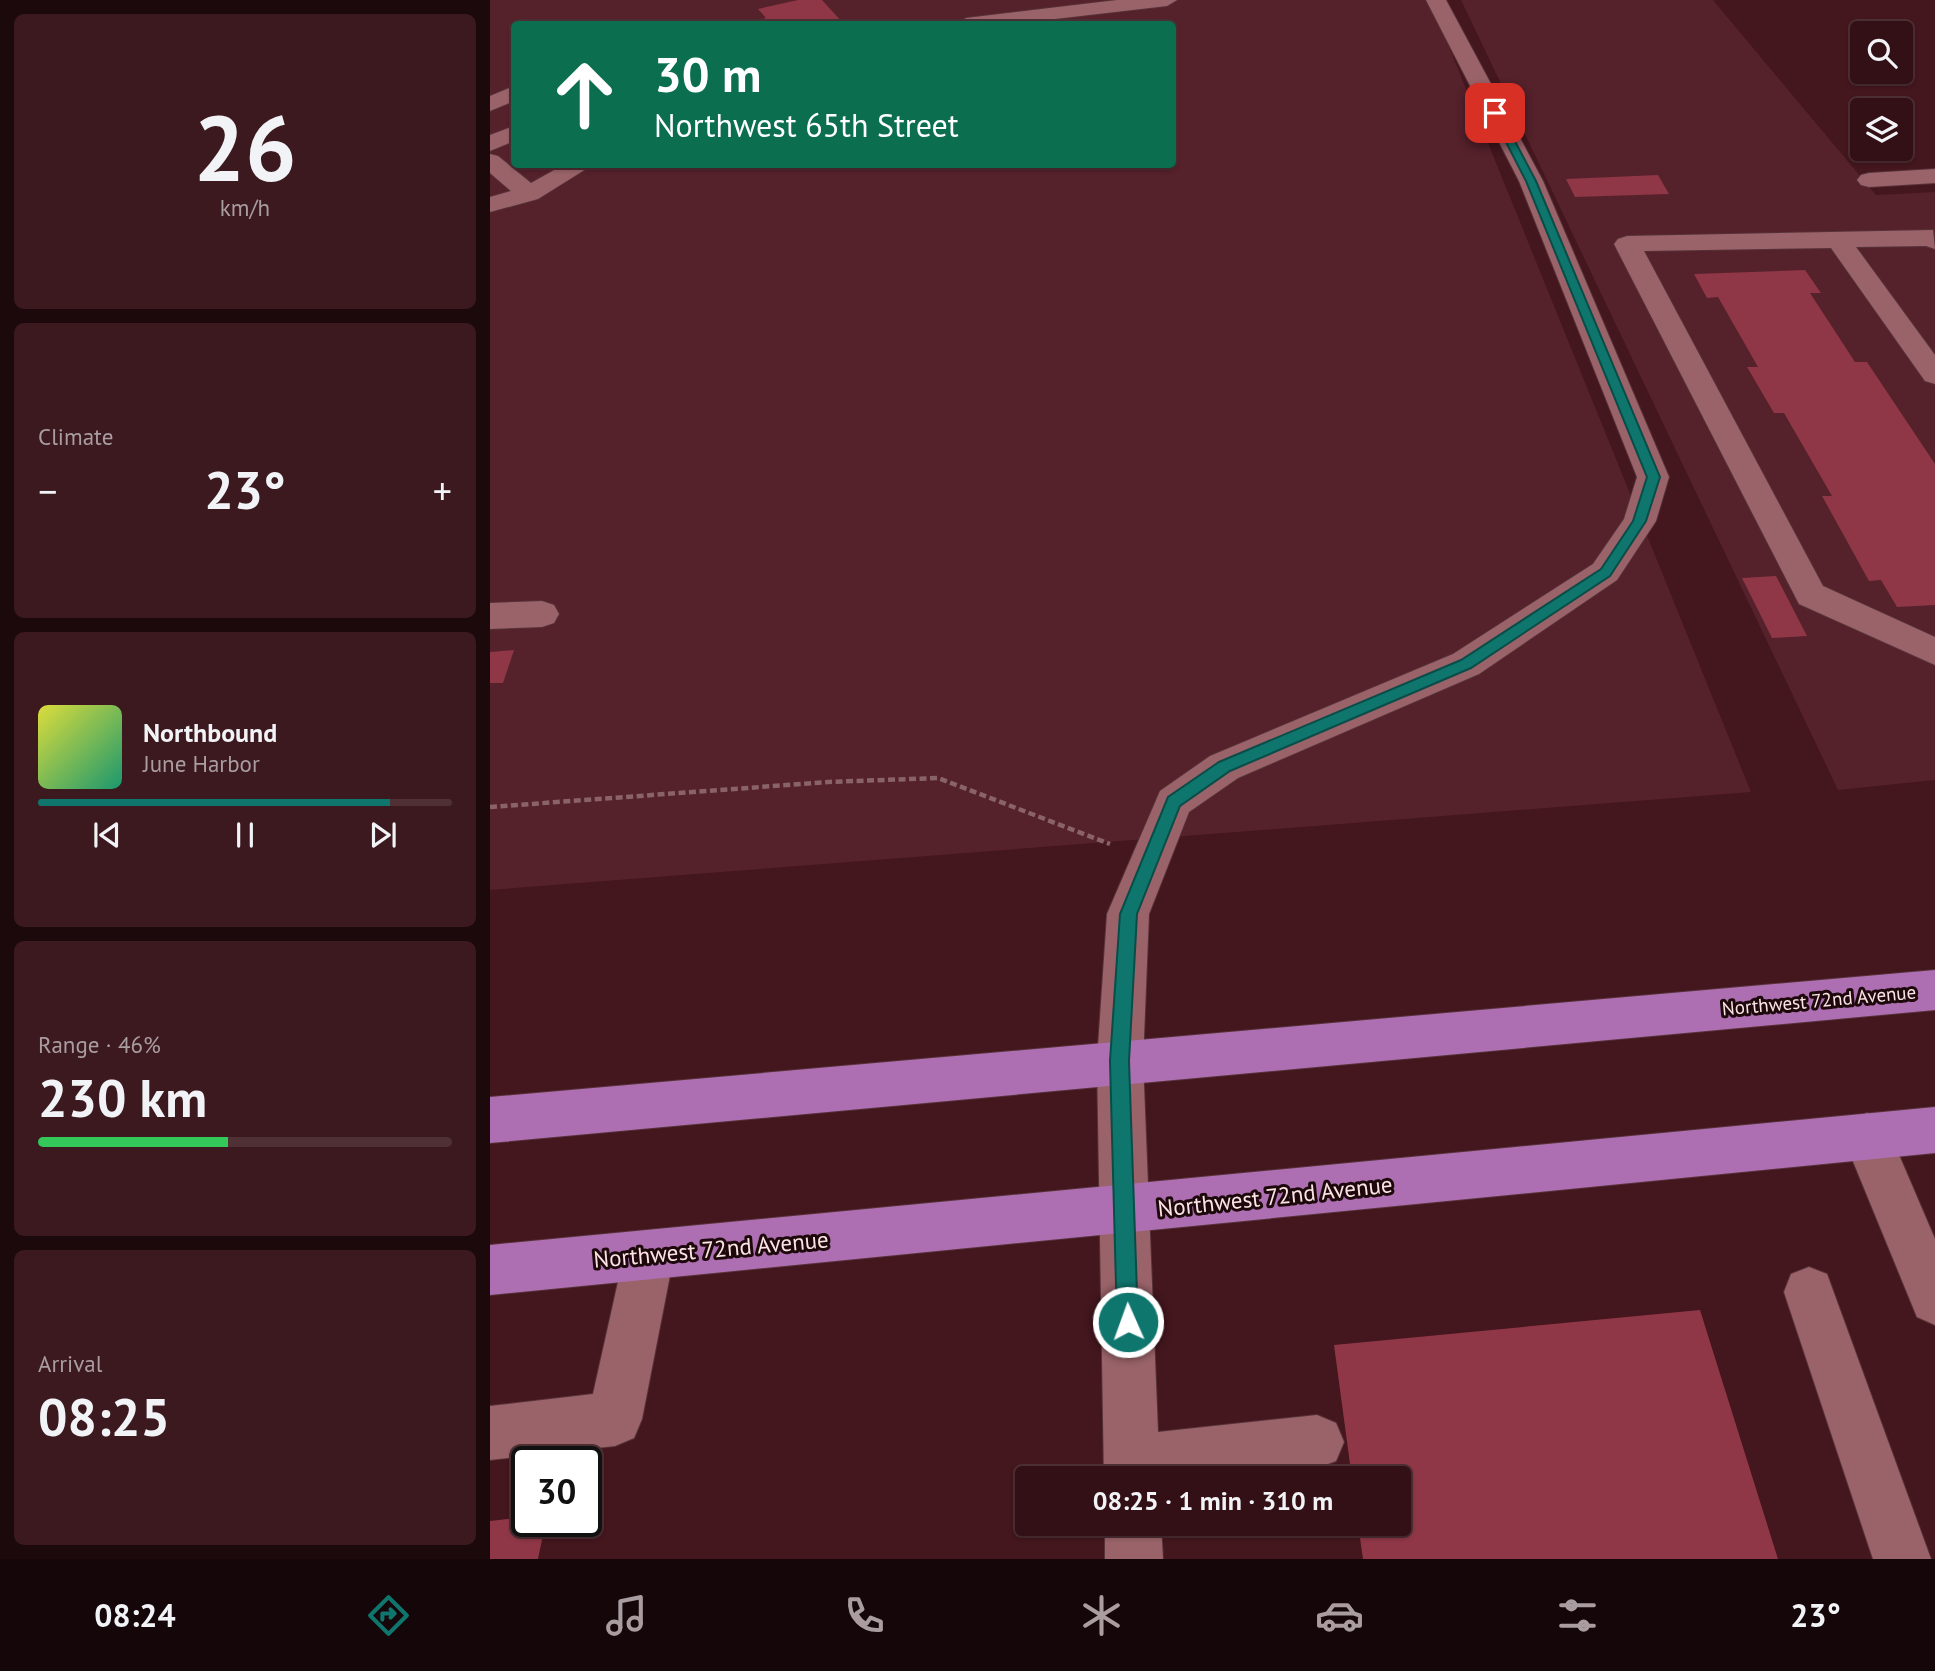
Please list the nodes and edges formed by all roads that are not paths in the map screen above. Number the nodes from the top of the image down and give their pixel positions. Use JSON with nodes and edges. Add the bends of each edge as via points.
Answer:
{"nodes":[{"id":1,"x":1167,"y":0,"type":"edge"},
{"id":2,"x":1437,"y":0,"type":"edge"},
{"id":3,"x":991,"y":21,"type":"edge"},
{"id":4,"x":511,"y":94,"type":"edge"},
{"id":5,"x":490,"y":104,"type":"edge"},
{"id":6,"x":511,"y":134,"type":"edge"},
{"id":7,"x":490,"y":144,"type":"edge"},
{"id":8,"x":490,"y":162,"type":"edge"},
{"id":9,"x":576,"y":168,"type":"edge"},
{"id":10,"x":1935,"y":176,"type":"edge"},
{"id":11,"x":1896,"y":178,"type":"junction"},
{"id":12,"x":1869,"y":180,"type":"dead end"},
{"id":13,"x":529,"y":194,"type":"junction"},
{"id":14,"x":490,"y":205,"type":"edge"},
{"id":15,"x":1929,"y":225,"type":"edge"},
{"id":16,"x":1838,"y":240,"type":"junction"},
{"id":17,"x":1935,"y":375,"type":"edge"},
{"id":18,"x":542,"y":614,"type":"dead end"},
{"id":19,"x":490,"y":617,"type":"edge"},
{"id":20,"x":1935,"y":652,"type":"edge"},
{"id":21,"x":1935,"y":990,"type":"edge"},
{"id":22,"x":1120,"y":1061,"type":"junction"},
{"id":23,"x":490,"y":1120,"type":"edge"},
{"id":24,"x":1935,"y":1130,"type":"edge"},
{"id":25,"x":1867,"y":1137,"type":"junction"},
{"id":26,"x":1124,"y":1211,"type":"junction"},
{"id":27,"x":649,"y":1255,"type":"junction"},
{"id":28,"x":490,"y":1270,"type":"edge"},
{"id":29,"x":1809,"y":1292,"type":"dead end"},
{"id":30,"x":1935,"y":1299,"type":"edge"},
{"id":31,"x":490,"y":1433,"type":"edge"},
{"id":32,"x":1317,"y":1442,"type":"dead end"},
{"id":33,"x":1132,"y":1466,"type":"edge"},
{"id":34,"x":1158,"y":1466,"type":"edge"},
{"id":35,"x":1133,"y":1536,"type":"edge"},
{"id":36,"x":1134,"y":1559,"type":"edge"},
{"id":37,"x":1902,"y":1559,"type":"edge"}],
"edges":[{"from":1,"to":3,"type":"street"},
{"from":2,"to":22,"type":"street","via":[[1531,181],[1653,477],[1640,521],[1605,572],[1466,664],[1214,774],[1174,802],[1128,914]]},
{"from":4,"to":5,"type":"street"},
{"from":6,"to":7,"type":"street"},
{"from":8,"to":13,"type":"street"},
{"from":9,"to":13,"type":"street"},
{"from":10,"to":11,"type":"street"},
{"from":11,"to":12,"type":"street"},
{"from":11,"to":15,"type":"street"},
{"from":13,"to":14,"type":"street"},
{"from":15,"to":16,"type":"street"},
{"from":16,"to":17,"type":"street"},
{"from":16,"to":20,"type":"street","via":[[1627,244],[1811,595]]},
{"from":18,"to":19,"type":"street"},
{"from":21,"to":22,"type":"main road","name":"Northwest 72nd Avenue"},
{"from":22,"to":23,"type":"main road","name":"Northwest 72nd Avenue"},
{"from":22,"to":26,"type":"street"},
{"from":24,"to":25,"type":"main road","name":"Northwest 72nd Avenue"},
{"from":25,"to":26,"type":"main road","name":"Northwest 72nd Avenue"},
{"from":25,"to":30,"type":"street"},
{"from":26,"to":27,"type":"main road","name":"Northwest 72nd Avenue"},
{"from":26,"to":33,"type":"street"},
{"from":27,"to":28,"type":"main road","name":"Northwest 72nd Avenue"},
{"from":27,"to":31,"type":"street","via":[[615,1419]]},
{"from":29,"to":37,"type":"street"},
{"from":32,"to":34,"type":"street"},
{"from":35,"to":36,"type":"street"}]}
